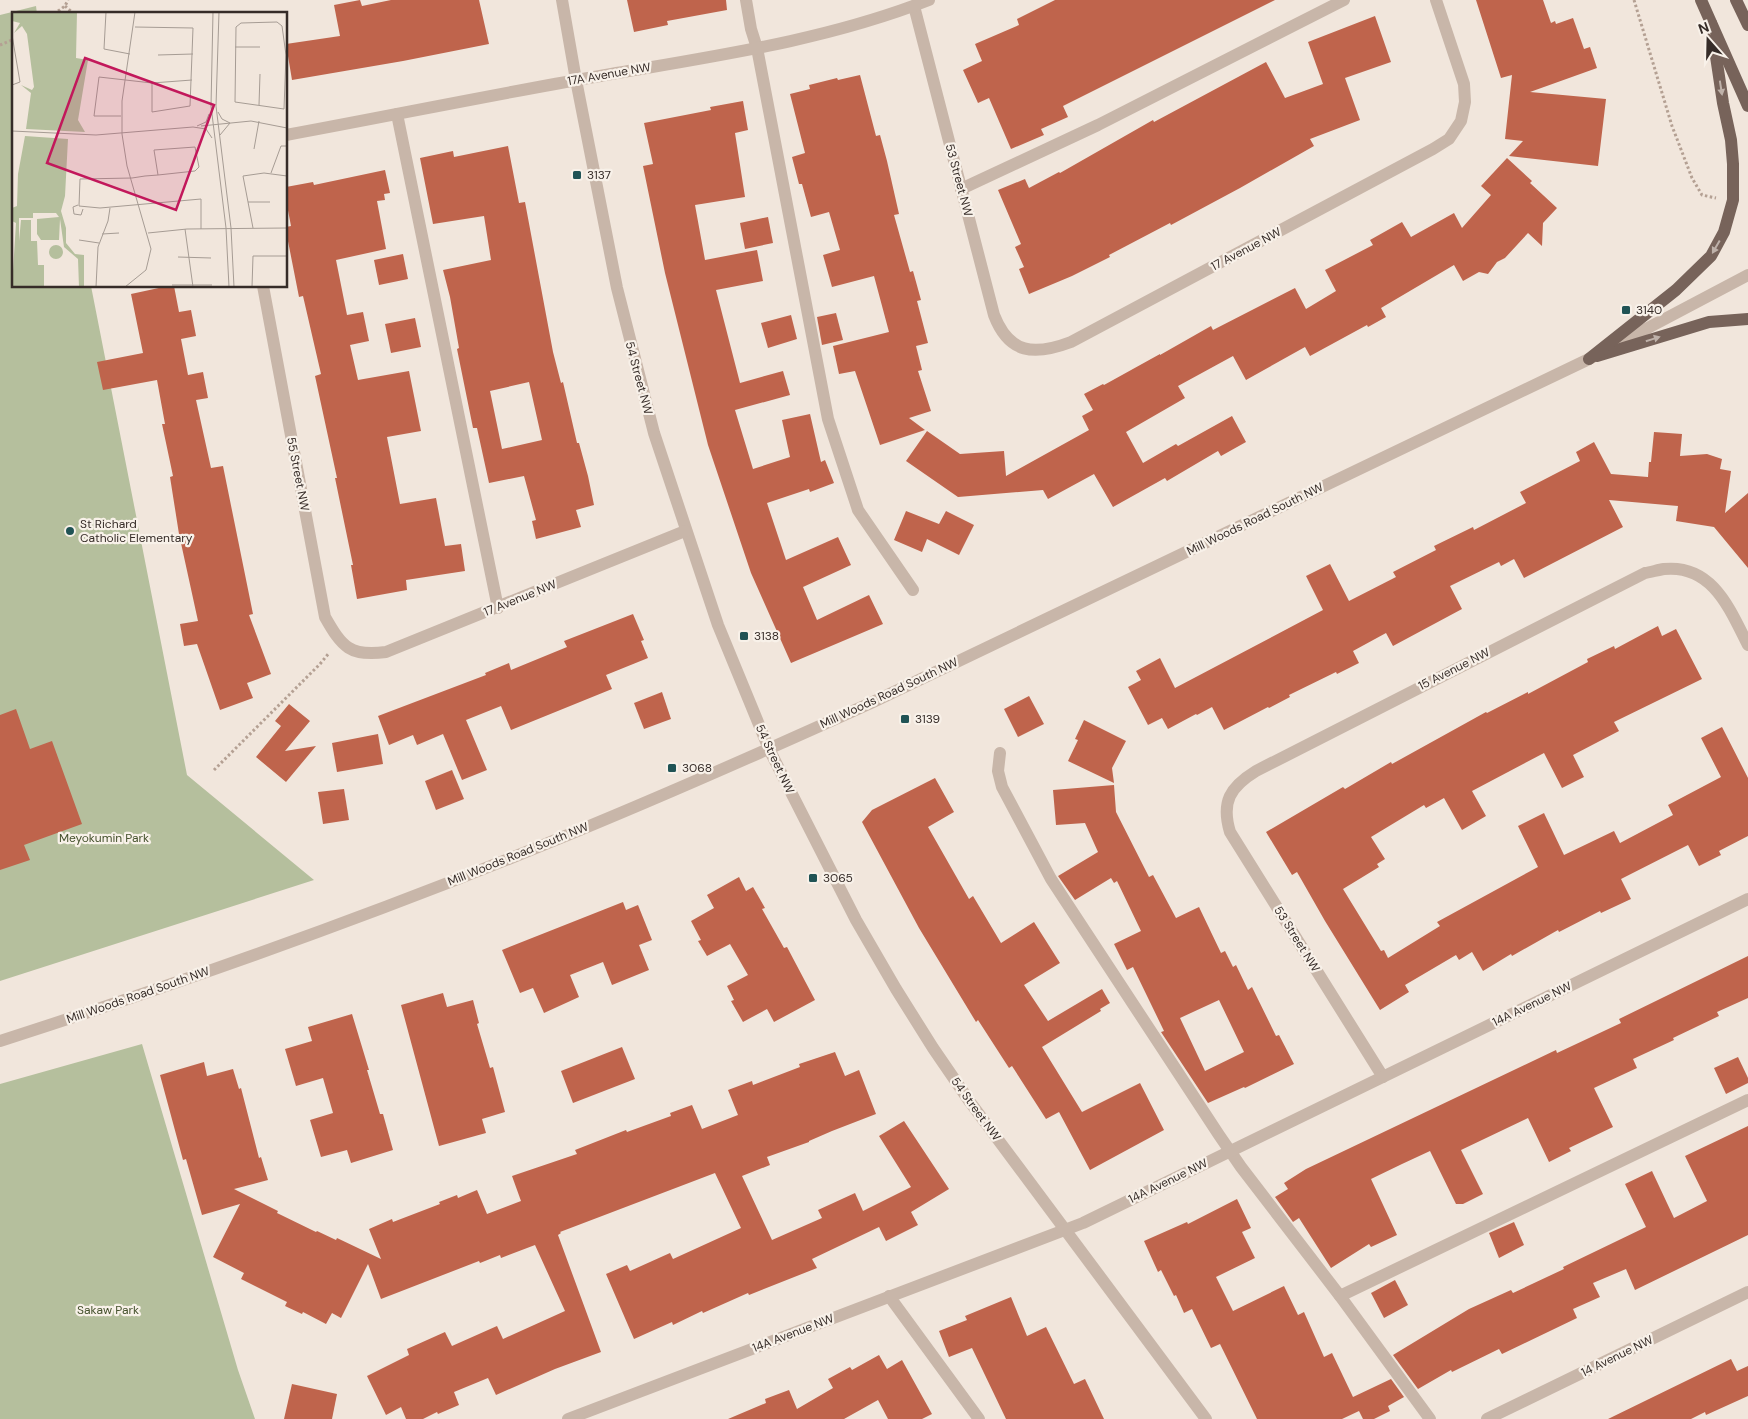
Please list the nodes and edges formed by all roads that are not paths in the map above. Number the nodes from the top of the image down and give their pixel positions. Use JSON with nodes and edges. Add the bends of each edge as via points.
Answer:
{"nodes":[{"id":1,"x":562,"y":0,"type":"edge"},
{"id":2,"x":746,"y":0,"type":"edge"},
{"id":3,"x":929,"y":0,"type":"edge"},
{"id":4,"x":1344,"y":0,"type":"edge"},
{"id":5,"x":1436,"y":0,"type":"edge"},
{"id":6,"x":1701,"y":0,"type":"edge"},
{"id":7,"x":1736,"y":0,"type":"edge"},
{"id":8,"x":914,"y":6,"type":"junction"},
{"id":9,"x":1711,"y":23,"type":"junction"},
{"id":10,"x":1748,"y":25,"type":"edge"},
{"id":11,"x":757,"y":48,"type":"junction"},
{"id":12,"x":576,"y":80,"type":"junction"},
{"id":13,"x":1748,"y":106,"type":"edge"},
{"id":14,"x":397,"y":114,"type":"junction"},
{"id":15,"x":288,"y":135,"type":"edge"},
{"id":16,"x":961,"y":188,"type":"junction"},
{"id":17,"x":1748,"y":275,"type":"edge"},
{"id":18,"x":262,"y":288,"type":"edge"},
{"id":19,"x":1748,"y":320,"type":"edge"},
{"id":20,"x":1018,"y":347,"type":"joint"},
{"id":21,"x":1590,"y":359,"type":"junction"},
{"id":22,"x":685,"y":531,"type":"junction"},
{"id":23,"x":913,"y":590,"type":"dead end"},
{"id":24,"x":498,"y":608,"type":"junction"},
{"id":25,"x":1748,"y":645,"type":"edge"},
{"id":26,"x":353,"y":651,"type":"joint"},
{"id":27,"x":769,"y":749,"type":"junction"},
{"id":28,"x":1000,"y":753,"type":"dead end"},
{"id":29,"x":1229,"y":797,"type":"joint"},
{"id":30,"x":1748,"y":899,"type":"edge"},
{"id":31,"x":0,"y":1041,"type":"edge"},
{"id":32,"x":1383,"y":1077,"type":"junction"},
{"id":33,"x":1748,"y":1100,"type":"edge"},
{"id":34,"x":1230,"y":1151,"type":"junction"},
{"id":35,"x":1064,"y":1230,"type":"junction"},
{"id":36,"x":1748,"y":1292,"type":"edge"},
{"id":37,"x":888,"y":1296,"type":"junction"},
{"id":38,"x":1340,"y":1296,"type":"junction"},
{"id":39,"x":568,"y":1419,"type":"edge"},
{"id":40,"x":979,"y":1419,"type":"edge"},
{"id":41,"x":1206,"y":1419,"type":"edge"},
{"id":42,"x":1430,"y":1419,"type":"edge"},
{"id":43,"x":1487,"y":1419,"type":"edge"}],
"edges":[{"from":1,"to":12,"type":"street","name":"54 Street NW"},
{"from":2,"to":11,"type":"street"},
{"from":3,"to":8,"type":"street","name":"17A Avenue NW"},
{"from":4,"to":16,"type":"street","via":[[1098,125]]},
{"from":5,"to":20,"type":"street","name":"17 Avenue NW","via":[[1464,84],[1461,121],[1449,139],[1071,342],[1040,351]]},
{"from":6,"to":9,"type":"main road"},
{"from":7,"to":10,"type":"main road"},
{"from":8,"to":11,"type":"street","name":"17A Avenue NW"},
{"from":8,"to":16,"type":"street","name":"53 Street NW"},
{"from":9,"to":13,"type":"main road"},
{"from":9,"to":21,"type":"main road","one_way":true,"via":[[1733,164],[1733,200],[1724,232],[1710,256],[1676,290]]},
{"from":11,"to":12,"type":"street","name":"17A Avenue NW"},
{"from":11,"to":23,"type":"street","via":[[828,420],[858,510]]},
{"from":12,"to":14,"type":"street","name":"17A Avenue NW"},
{"from":12,"to":22,"type":"street","name":"54 Street NW","via":[[630,345]]},
{"from":14,"to":15,"type":"street","name":"17A Avenue NW"},
{"from":14,"to":24,"type":"street"},
{"from":16,"to":20,"type":"street","name":"53 Street NW","via":[[994,315],[999,328]]},
{"from":17,"to":21,"type":"street","name":"Mill Woods Road South NW"},
{"from":18,"to":26,"type":"street","name":"55 Street NW","via":[[325,617],[336,637]]},
{"from":21,"to":19,"type":"main road","one_way":true,"via":[[1709,322]]},
{"from":21,"to":27,"type":"street","name":"Mill Woods Road South NW"},
{"from":22,"to":24,"type":"street","name":"17 Avenue NW"},
{"from":22,"to":27,"type":"street","name":"54 Street NW","via":[[718,625]]},
{"from":24,"to":26,"type":"street","name":"17 Avenue NW","via":[[386,652],[368,655]]},
{"from":25,"to":29,"type":"street","name":"15 Avenue NW","via":[[1716,588],[1704,578],[1680,570],[1645,573],[1256,771],[1245,777]]},
{"from":27,"to":31,"type":"street","name":"Mill Woods Road South NW","via":[[465,876],[134,998]]},
{"from":27,"to":35,"type":"street","name":"54 Street NW","via":[[856,920],[896,989],[970,1102]]},
{"from":28,"to":34,"type":"street","via":[[998,771],[1002,787],[1051,879]]},
{"from":29,"to":32,"type":"street","name":"53 Street NW","via":[[1226,809],[1230,832]]},
{"from":30,"to":32,"type":"street","name":"14A Avenue NW"},
{"from":32,"to":34,"type":"street","name":"14A Avenue NW"},
{"from":33,"to":38,"type":"street"},
{"from":34,"to":35,"type":"street","name":"14A Avenue NW"},
{"from":34,"to":38,"type":"street"},
{"from":35,"to":37,"type":"street","name":"14A Avenue NW"},
{"from":35,"to":41,"type":"street","name":"54 Street NW"},
{"from":36,"to":43,"type":"street","name":"14 Avenue NW"},
{"from":37,"to":39,"type":"street","name":"14A Avenue NW"},
{"from":37,"to":40,"type":"street"},
{"from":38,"to":42,"type":"street"}]}
